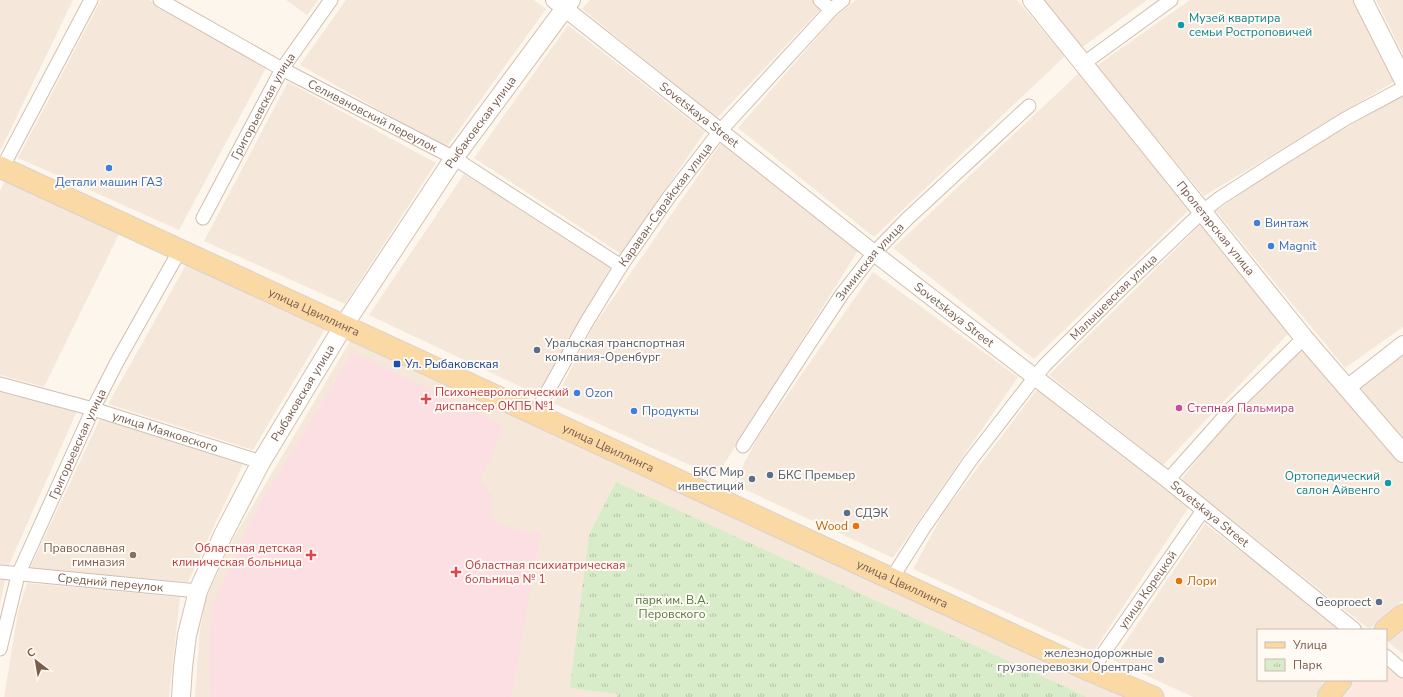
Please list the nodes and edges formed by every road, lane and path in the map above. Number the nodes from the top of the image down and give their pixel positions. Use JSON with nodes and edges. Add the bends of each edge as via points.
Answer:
{"nodes":[{"id":1,"x":91,"y":0,"type":"edge"},
{"id":2,"x":160,"y":0,"type":"edge"},
{"id":3,"x":331,"y":0,"type":"edge"},
{"id":4,"x":820,"y":0,"type":"edge"},
{"id":5,"x":843,"y":0,"type":"edge"},
{"id":6,"x":1032,"y":0,"type":"edge"},
{"id":7,"x":1171,"y":0,"type":"edge"},
{"id":8,"x":1363,"y":0,"type":"edge"},
{"id":9,"x":563,"y":2,"type":"edge"},
{"id":10,"x":831,"y":10,"type":"junction"},
{"id":11,"x":1084,"y":64,"type":"junction"},
{"id":12,"x":282,"y":69,"type":"junction"},
{"id":13,"x":1403,"y":79,"type":"edge"},
{"id":14,"x":1403,"y":88,"type":"edge"},
{"id":15,"x":1029,"y":106,"type":"dead end"},
{"id":16,"x":720,"y":131,"type":"junction"},
{"id":17,"x":454,"y":158,"type":"junction"},
{"id":18,"x":1,"y":169,"type":"edge"},
{"id":19,"x":1203,"y":211,"type":"junction"},
{"id":20,"x":203,"y":218,"type":"dead end"},
{"id":21,"x":180,"y":250,"type":"junction"},
{"id":22,"x":874,"y":253,"type":"junction"},
{"id":23,"x":621,"y":266,"type":"junction"},
{"id":24,"x":344,"y":325,"type":"junction"},
{"id":25,"x":1304,"y":338,"type":"junction"},
{"id":26,"x":1403,"y":344,"type":"edge"},
{"id":27,"x":1035,"y":377,"type":"junction"},
{"id":28,"x":0,"y":384,"type":"edge"},
{"id":29,"x":1346,"y":388,"type":"junction"},
{"id":30,"x":93,"y":409,"type":"junction"},
{"id":31,"x":535,"y":414,"type":"junction"},
{"id":32,"x":744,"y":446,"type":"dead end"},
{"id":33,"x":1403,"y":453,"type":"edge"},
{"id":34,"x":261,"y":462,"type":"junction"},
{"id":35,"x":1168,"y":480,"type":"junction"},
{"id":36,"x":1204,"y":509,"type":"junction"},
{"id":37,"x":0,"y":572,"type":"edge"},
{"id":38,"x":18,"y":575,"type":"junction"},
{"id":39,"x":892,"y":578,"type":"junction"},
{"id":40,"x":198,"y":591,"type":"junction"},
{"id":41,"x":1403,"y":615,"type":"edge"},
{"id":42,"x":1352,"y":629,"type":"edge"},
{"id":43,"x":1386,"y":629,"type":"edge"},
{"id":44,"x":0,"y":649,"type":"edge"},
{"id":45,"x":1387,"y":657,"type":"edge"},
{"id":46,"x":1091,"y":671,"type":"junction"},
{"id":47,"x":1403,"y":671,"type":"edge"},
{"id":48,"x":1340,"y":681,"type":"edge"},
{"id":49,"x":181,"y":697,"type":"edge"},
{"id":50,"x":1152,"y":697,"type":"edge"},
{"id":51,"x":1328,"y":697,"type":"edge"}],
"edges":[{"from":1,"to":18,"type":"street"},
{"from":2,"to":12,"type":"street","name":"Селивановский переулок"},
{"from":3,"to":12,"type":"street","name":"Григорьевская улица"},
{"from":4,"to":10,"type":"street"},
{"from":5,"to":10,"type":"street","name":"Караван-Сарайская улица"},
{"from":6,"to":11,"type":"main road","name":"Пролетарская улица"},
{"from":7,"to":11,"type":"street"},
{"from":8,"to":13,"type":"main road"},
{"from":9,"to":16,"type":"street","name":"Sovetskaya Street"},
{"from":9,"to":17,"type":"main road","name":"Рыбаковская улица"},
{"from":10,"to":16,"type":"street","name":"Караван-Сарайская улица"},
{"from":11,"to":19,"type":"main road","name":"Пролетарская улица"},
{"from":12,"to":17,"type":"street","name":"Селивановский переулок"},
{"from":12,"to":20,"type":"street","name":"Григорьевская улица"},
{"from":14,"to":19,"type":"street","name":"Малышевская улица","via":[[1345,119]]},
{"from":15,"to":22,"type":"street","name":"Зиминская улица"},
{"from":16,"to":22,"type":"street","name":"Sovetskaya Street"},
{"from":16,"to":23,"type":"street","name":"Караван-Сарайская улица","via":[[669,197]]},
{"from":17,"to":23,"type":"street","name":"Селивановский переулок"},
{"from":17,"to":24,"type":"main road","name":"Рыбаковская улица"},
{"from":18,"to":21,"type":"main road","name":"улица Цвиллинга"},
{"from":19,"to":25,"type":"main road","name":"Пролетарская улица"},
{"from":19,"to":27,"type":"street","name":"Малышевская улица","via":[[1124,286]]},
{"from":21,"to":24,"type":"main road","name":"улица Цвиллинга"},
{"from":21,"to":30,"type":"street","name":"Григорьевская улица"},
{"from":22,"to":27,"type":"street","name":"Sovetskaya Street"},
{"from":22,"to":32,"type":"street","name":"Зиминская улица","via":[[838,300]]},
{"from":23,"to":31,"type":"street","name":"Караван-Сарайская улица","via":[[586,322]]},
{"from":24,"to":31,"type":"main road","name":"улица Цвиллинга"},
{"from":24,"to":34,"type":"main road","name":"Рыбаковская улица"},
{"from":25,"to":29,"type":"main road","name":"Пролетарская улица"},
{"from":25,"to":35,"type":"street","via":[[1232,408]]},
{"from":26,"to":29,"type":"street"},
{"from":27,"to":35,"type":"street","name":"Sovetskaya Street"},
{"from":27,"to":39,"type":"street","name":"Малышевская улица","via":[[970,461],[922,529]]},
{"from":28,"to":30,"type":"street","name":"улица Маяковского"},
{"from":29,"to":33,"type":"main road","name":"Пролетарская улица"},
{"from":30,"to":34,"type":"street","name":"улица Маяковского"},
{"from":30,"to":38,"type":"street","name":"Григорьевская улица"},
{"from":31,"to":39,"type":"main road","name":"улица Цвиллинга"},
{"from":34,"to":40,"type":"main road","name":"Рыбаковская улица","via":[[222,535]]},
{"from":35,"to":36,"type":"street","name":"Sovetskaya Street"},
{"from":36,"to":42,"type":"street","name":"Sovetskaya Street"},
{"from":36,"to":46,"type":"street","name":"улица Корецкой"},
{"from":37,"to":38,"type":"street","name":"Средний переулок"},
{"from":38,"to":40,"type":"street","name":"Средний переулок"},
{"from":38,"to":44,"type":"street","name":"Григорьевская улица"},
{"from":39,"to":46,"type":"main road","name":"улица Цвиллинга"},
{"from":40,"to":49,"type":"main road","name":"Рыбаковская улица","via":[[187,635]]},
{"from":41,"to":43,"type":"main road"},
{"from":45,"to":47,"type":"street"},
{"from":46,"to":50,"type":"main road","name":"улица Цвиллинга"},
{"from":48,"to":51,"type":"main road"}]}
